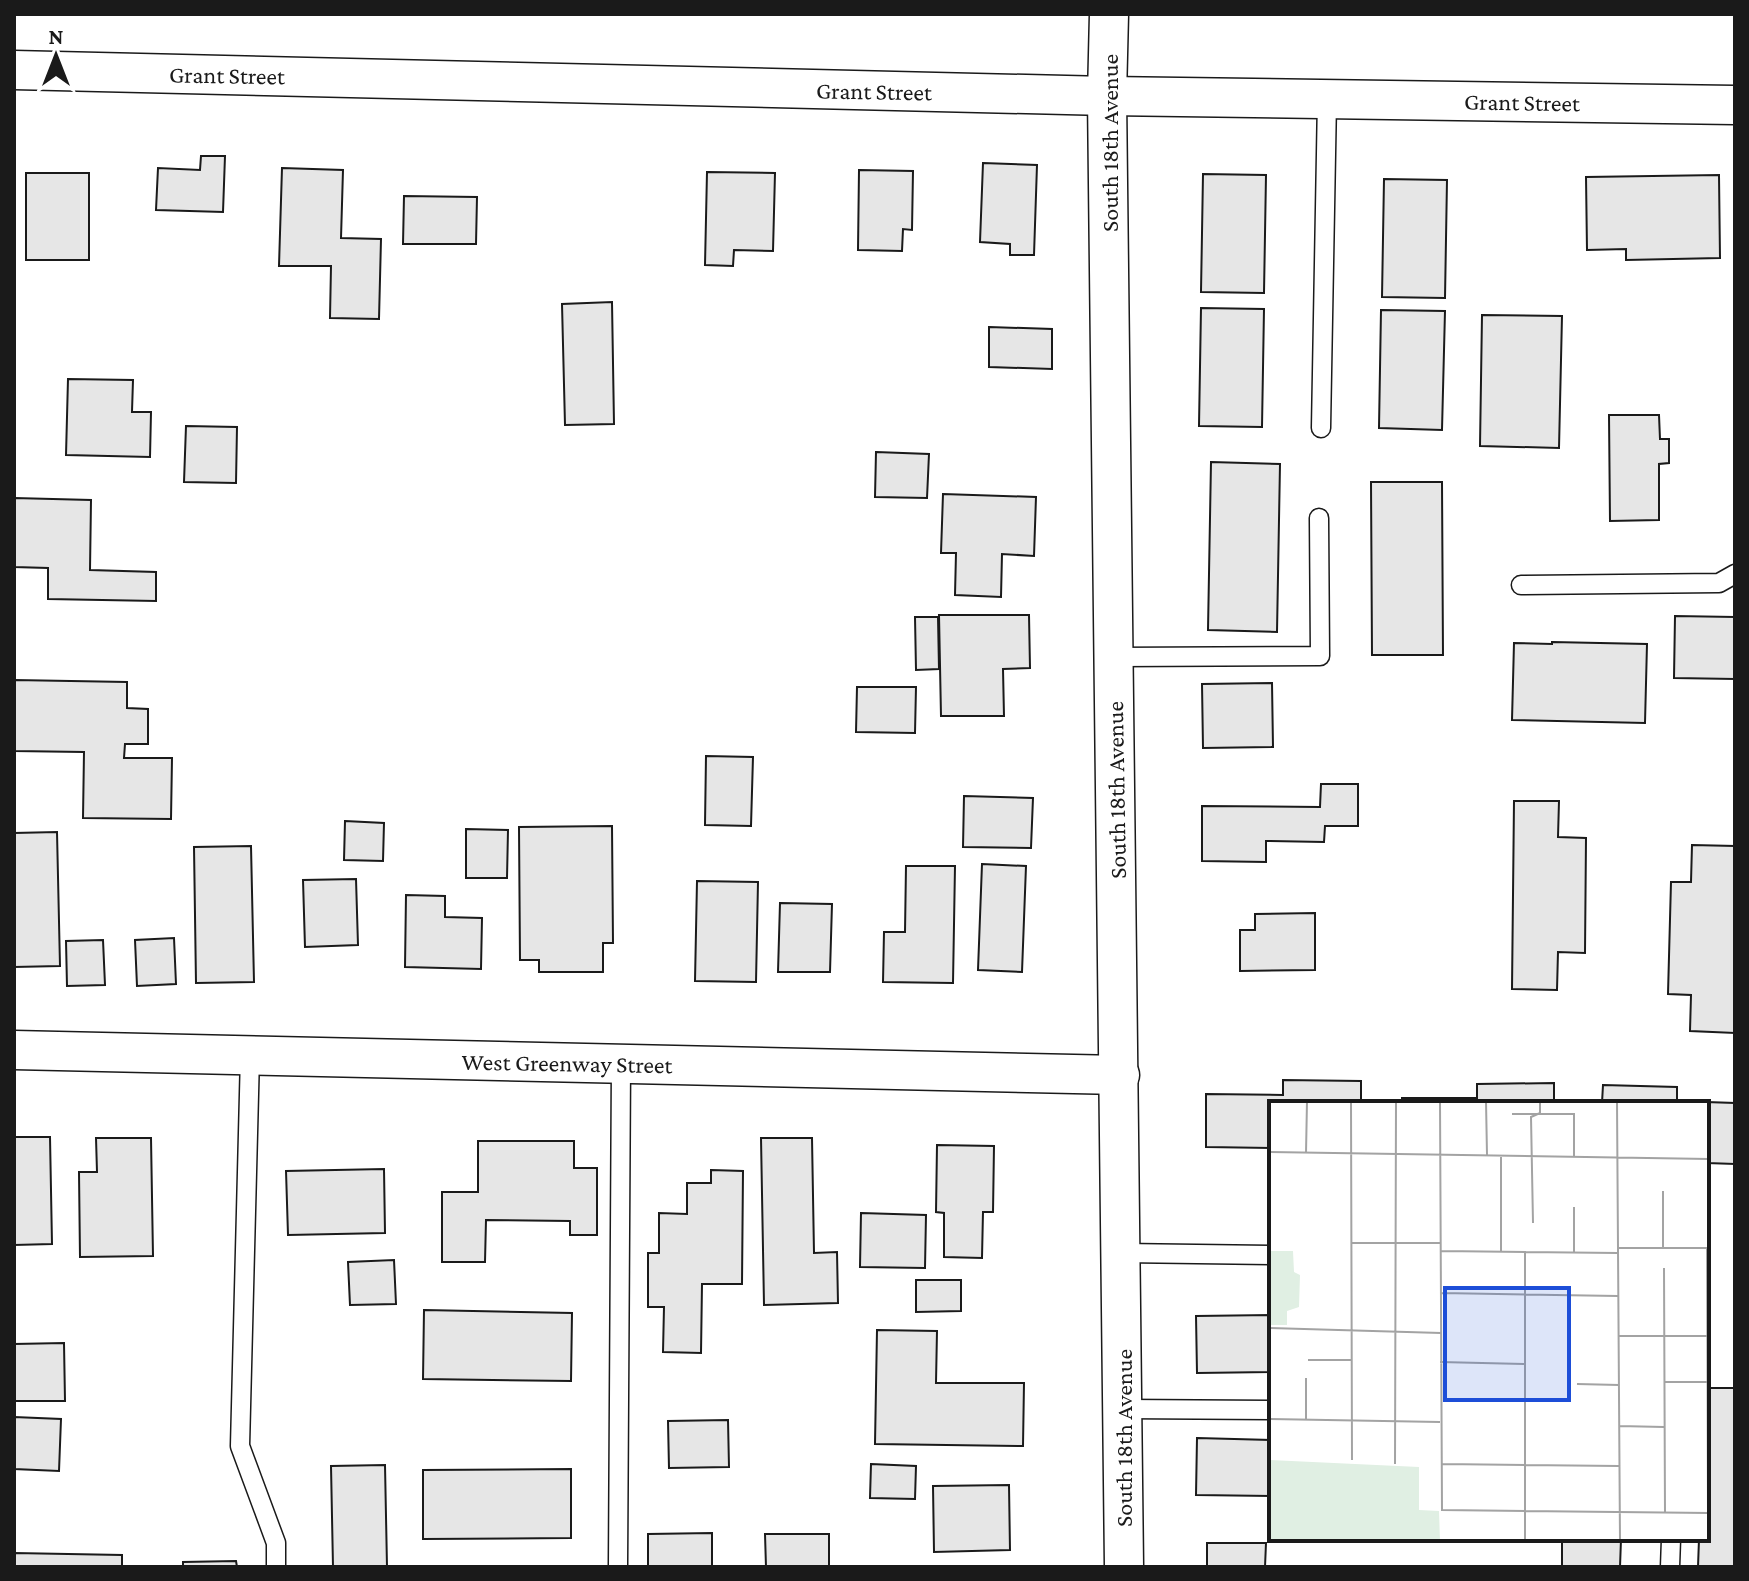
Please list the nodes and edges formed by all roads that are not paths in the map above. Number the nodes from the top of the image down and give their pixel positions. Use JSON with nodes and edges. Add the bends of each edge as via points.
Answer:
{"nodes":[{"id":1,"x":1109,"y":14,"type":"edge"},
{"id":2,"x":14,"y":70,"type":"edge"},
{"id":3,"x":1107,"y":96,"type":"junction"},
{"id":4,"x":1327,"y":99,"type":"junction"},
{"id":5,"x":1735,"y":105,"type":"edge"},
{"id":6,"x":1321,"y":428,"type":"dead end"},
{"id":7,"x":1319,"y":518,"type":"dead end"},
{"id":8,"x":1735,"y":574,"type":"edge"},
{"id":9,"x":1521,"y":585,"type":"dead end"},
{"id":10,"x":1115,"y":657,"type":"junction"},
{"id":11,"x":14,"y":1050,"type":"edge"},
{"id":12,"x":250,"y":1055,"type":"junction"},
{"id":13,"x":621,"y":1064,"type":"junction"},
{"id":14,"x":1120,"y":1075,"type":"junction"},
{"id":15,"x":1122,"y":1253,"type":"junction"},
{"id":16,"x":1269,"y":1255,"type":"edge"},
{"id":17,"x":1123,"y":1409,"type":"junction"},
{"id":18,"x":1269,"y":1410,"type":"edge"},
{"id":19,"x":1671,"y":1541,"type":"edge"},
{"id":20,"x":276,"y":1567,"type":"edge"},
{"id":21,"x":618,"y":1567,"type":"edge"},
{"id":22,"x":1124,"y":1567,"type":"edge"},
{"id":23,"x":1670,"y":1567,"type":"edge"}],
"edges":[{"from":1,"to":3,"type":"street","name":"South 18th Avenue"},
{"from":2,"to":3,"type":"street","name":"Grant Street"},
{"from":3,"to":4,"type":"street","name":"Grant Street"},
{"from":3,"to":10,"type":"street","name":"South 18th Avenue"},
{"from":4,"to":5,"type":"street","name":"Grant Street"},
{"from":4,"to":6,"type":"lane"},
{"from":7,"to":10,"type":"lane","via":[[1320,656]]},
{"from":8,"to":9,"type":"lane","via":[[1719,583]]},
{"from":10,"to":14,"type":"street","name":"South 18th Avenue"},
{"from":11,"to":12,"type":"street","name":"West Greenway Street"},
{"from":12,"to":13,"type":"street","name":"West Greenway Street"},
{"from":12,"to":20,"type":"lane","via":[[240,1446],[276,1543]]},
{"from":13,"to":14,"type":"street","name":"West Greenway Street"},
{"from":13,"to":21,"type":"lane"},
{"from":14,"to":15,"type":"street","name":"South 18th Avenue"},
{"from":15,"to":16,"type":"lane"},
{"from":15,"to":17,"type":"street","name":"South 18th Avenue"},
{"from":17,"to":18,"type":"lane"},
{"from":17,"to":22,"type":"street","name":"South 18th Avenue"},
{"from":19,"to":23,"type":"lane"}]}
